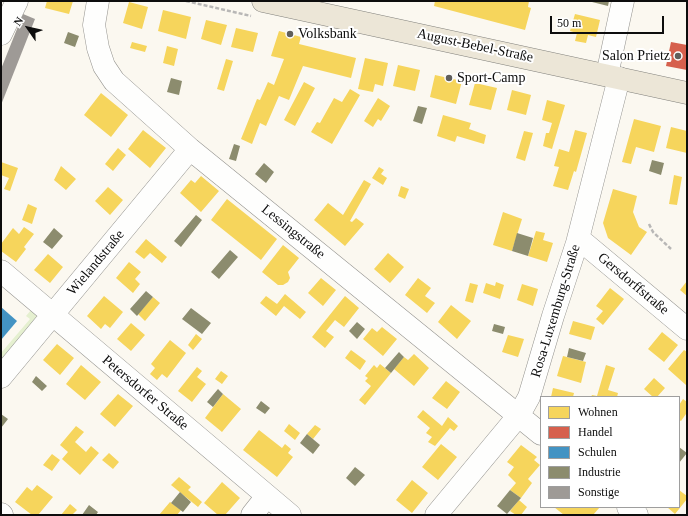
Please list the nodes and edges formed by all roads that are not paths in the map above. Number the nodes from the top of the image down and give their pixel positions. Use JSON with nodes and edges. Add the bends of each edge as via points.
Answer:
{"nodes":[{"id":1,"x":17,"y":1,"type":"edge"},
{"id":2,"x":98,"y":1,"type":"edge"},
{"id":3,"x":263,"y":1,"type":"edge"},
{"id":4,"x":623,"y":1,"type":"edge"},
{"id":5,"x":1,"y":34,"type":"edge"},
{"id":6,"x":613,"y":77,"type":"junction"},
{"id":7,"x":687,"y":93,"type":"edge"},
{"id":8,"x":190,"y":148,"type":"junction"},
{"id":9,"x":578,"y":238,"type":"junction"},
{"id":10,"x":1,"y":271,"type":"edge"},
{"id":11,"x":53,"y":315,"type":"junction"},
{"id":12,"x":687,"y":329,"type":"edge"},
{"id":13,"x":1,"y":377,"type":"edge"},
{"id":14,"x":519,"y":415,"type":"junction"},
{"id":15,"x":540,"y":433,"type":"edge"},
{"id":16,"x":267,"y":496,"type":"junction"},
{"id":17,"x":629,"y":508,"type":"edge"},
{"id":18,"x":252,"y":515,"type":"edge"},
{"id":19,"x":290,"y":515,"type":"edge"},
{"id":20,"x":436,"y":515,"type":"edge"},
{"id":21,"x":637,"y":515,"type":"edge"}],
"edges":[{"from":1,"to":5,"type":"street"},
{"from":2,"to":8,"type":"street","name":"Lessingstraße","via":[[94,25],[104,66],[114,80]]},
{"from":3,"to":6,"type":"main road","name":"August-Bebel-Straße"},
{"from":4,"to":6,"type":"street","name":"Rosa-Luxemburg-Straße"},
{"from":6,"to":7,"type":"main road","name":"August-Bebel-Straße"},
{"from":6,"to":9,"type":"street","name":"Rosa-Luxemburg-Straße"},
{"from":8,"to":11,"type":"street","name":"Wielandstraße"},
{"from":8,"to":14,"type":"street","name":"Lessingstraße"},
{"from":9,"to":12,"type":"street","name":"Gersdorffstraße"},
{"from":9,"to":14,"type":"street","name":"Rosa-Luxemburg-Straße","via":[[529,398]]},
{"from":10,"to":11,"type":"street","name":"Petersdorfer Straße"},
{"from":11,"to":13,"type":"street","name":"Wielandstraße"},
{"from":11,"to":16,"type":"street","name":"Petersdorfer Straße"},
{"from":14,"to":15,"type":"street","name":"Lessingstraße"},
{"from":14,"to":20,"type":"street","name":"Rosa-Luxemburg-Straße"},
{"from":16,"to":18,"type":"street"},
{"from":16,"to":19,"type":"street","name":"Petersdorfer Straße"},
{"from":17,"to":21,"type":"street"}]}
